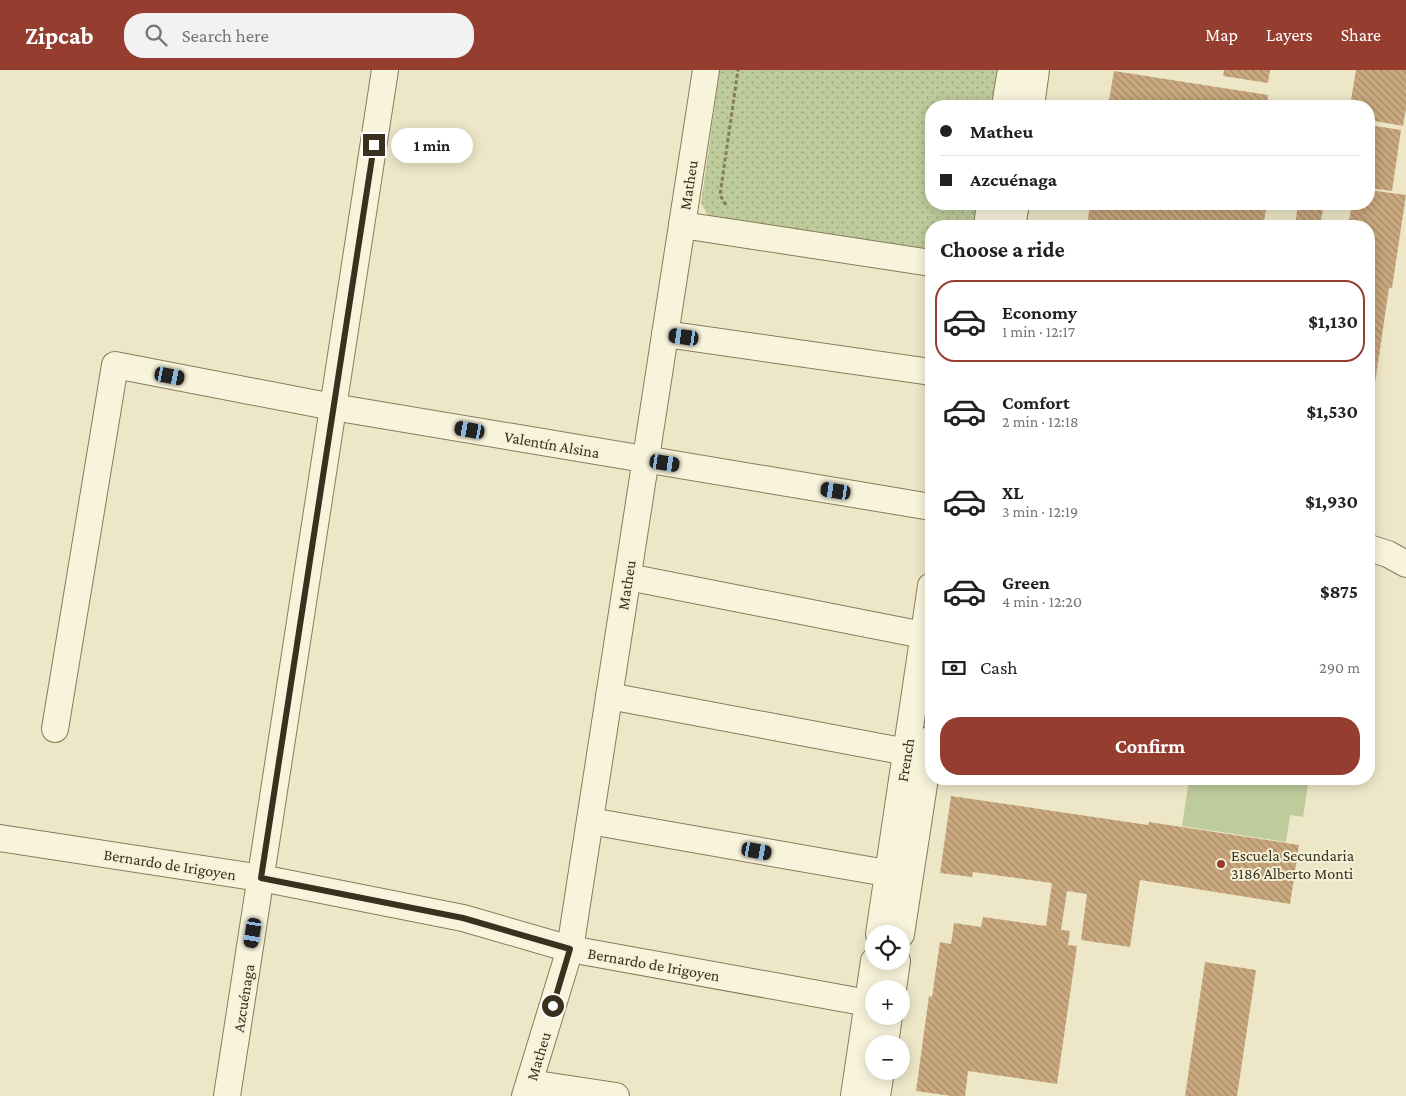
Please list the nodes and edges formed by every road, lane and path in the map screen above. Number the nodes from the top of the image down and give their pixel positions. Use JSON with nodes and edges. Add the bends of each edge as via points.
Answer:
{"nodes":[{"id":1,"x":385,"y":70,"type":"edge"},
{"id":2,"x":706,"y":70,"type":"edge"},
{"id":3,"x":738,"y":70,"type":"edge"},
{"id":4,"x":1011,"y":70,"type":"edge"},
{"id":5,"x":1036,"y":70,"type":"edge"},
{"id":6,"x":1006,"y":100,"type":"edge"},
{"id":7,"x":1032,"y":100,"type":"edge"},
{"id":8,"x":728,"y":209,"type":"dead end"},
{"id":9,"x":682,"y":225,"type":"junction"},
{"id":10,"x":925,"y":262,"type":"edge"},
{"id":11,"x":665,"y":334,"type":"junction"},
{"id":12,"x":925,"y":371,"type":"edge"},
{"id":13,"x":333,"y":408,"type":"junction"},
{"id":14,"x":646,"y":460,"type":"junction"},
{"id":15,"x":925,"y":506,"type":"edge"},
{"id":16,"x":1375,"y":550,"type":"edge"},
{"id":17,"x":1406,"y":564,"type":"edge"},
{"id":18,"x":628,"y":577,"type":"junction"},
{"id":19,"x":925,"y":623,"type":"edge"},
{"id":20,"x":923,"y":635,"type":"junction"},
{"id":21,"x":609,"y":696,"type":"junction"},
{"id":22,"x":55,"y":729,"type":"dead end"},
{"id":23,"x":906,"y":752,"type":"junction"},
{"id":24,"x":925,"y":764,"type":"edge"},
{"id":25,"x":590,"y":821,"type":"junction"},
{"id":26,"x":0,"y":838,"type":"edge"},
{"id":27,"x":898,"y":875,"type":"junction"},
{"id":28,"x":261,"y":878,"type":"junction"},
{"id":29,"x":882,"y":925,"type":"edge"},
{"id":30,"x":901,"y":925,"type":"edge"},
{"id":31,"x":570,"y":949,"type":"junction"},
{"id":32,"x":865,"y":1006,"type":"edge"},
{"id":33,"x":874,"y":1025,"type":"edge"},
{"id":34,"x":879,"y":1080,"type":"edge"},
{"id":35,"x":528,"y":1089,"type":"edge"},
{"id":36,"x":227,"y":1096,"type":"edge"},
{"id":37,"x":616,"y":1096,"type":"edge"},
{"id":38,"x":854,"y":1096,"type":"edge"},
{"id":39,"x":877,"y":1096,"type":"edge"}],
"edges":[{"from":1,"to":13,"type":"street","name":"Azcuénaga"},
{"from":2,"to":9,"type":"street","name":"Matheu"},
{"from":3,"to":8,"type":"path","via":[[720,194]]},
{"from":4,"to":6,"type":"street"},
{"from":5,"to":7,"type":"street"},
{"from":9,"to":10,"type":"street"},
{"from":9,"to":11,"type":"street","name":"Matheu"},
{"from":11,"to":12,"type":"street"},
{"from":11,"to":14,"type":"street","name":"Matheu"},
{"from":13,"to":14,"type":"street","name":"Valentín Alsina"},
{"from":13,"to":22,"type":"street","name":"Valentín Alsina","via":[[115,365]]},
{"from":13,"to":28,"type":"street","name":"Azcuénaga"},
{"from":14,"to":15,"type":"street","name":"Valentín Alsina"},
{"from":14,"to":18,"type":"street","name":"Matheu"},
{"from":16,"to":17,"type":"street"},
{"from":18,"to":20,"type":"street"},
{"from":18,"to":21,"type":"street","name":"Matheu"},
{"from":19,"to":20,"type":"street","name":"French"},
{"from":20,"to":23,"type":"street","name":"French"},
{"from":21,"to":23,"type":"street"},
{"from":21,"to":25,"type":"street","name":"Matheu"},
{"from":23,"to":27,"type":"street","name":"French"},
{"from":24,"to":27,"type":"street","name":"French"},
{"from":25,"to":27,"type":"street"},
{"from":25,"to":31,"type":"street","name":"Matheu"},
{"from":26,"to":28,"type":"street","name":"Bernardo de Irigoyen"},
{"from":27,"to":29,"type":"street","name":"French"},
{"from":27,"to":30,"type":"street","name":"French"},
{"from":28,"to":31,"type":"street","name":"Bernardo de Irigoyen","via":[[463,918]]},
{"from":28,"to":36,"type":"street","name":"Azcuénaga"},
{"from":31,"to":32,"type":"street","name":"Bernardo de Irigoyen"},
{"from":31,"to":35,"type":"street","name":"Matheu"},
{"from":33,"to":38,"type":"street"},
{"from":34,"to":39,"type":"street"},
{"from":35,"to":37,"type":"street"}]}
